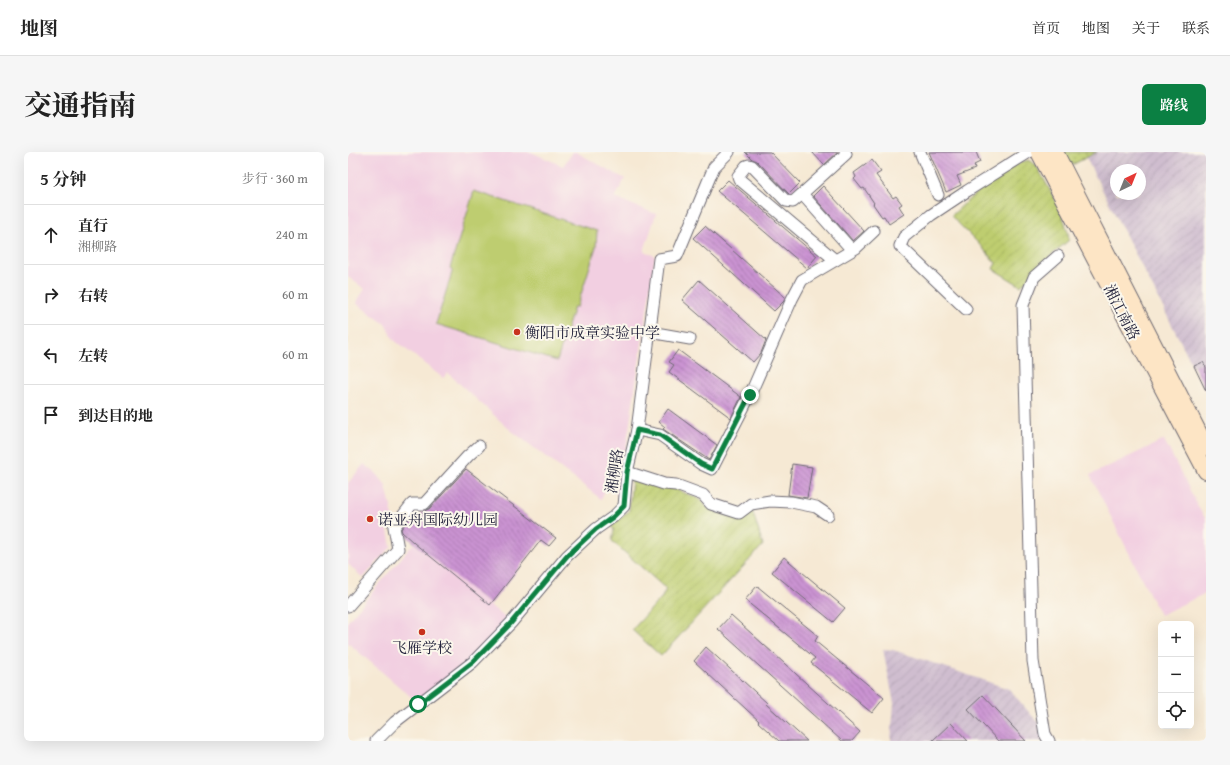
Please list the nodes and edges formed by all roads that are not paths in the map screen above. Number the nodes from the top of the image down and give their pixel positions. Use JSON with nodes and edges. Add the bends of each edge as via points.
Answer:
{"nodes":[{"id":1,"x":729,"y":152,"type":"edge"},
{"id":2,"x":845,"y":152,"type":"edge"},
{"id":3,"x":920,"y":152,"type":"edge"},
{"id":4,"x":1029,"y":152,"type":"edge"},
{"id":5,"x":1039,"y":152,"type":"edge"},
{"id":6,"x":1055,"y":152,"type":"edge"},
{"id":7,"x":802,"y":194,"type":"junction"},
{"id":8,"x":938,"y":195,"type":"dead end"},
{"id":9,"x":874,"y":231,"type":"dead end"},
{"id":10,"x":852,"y":250,"type":"junction"},
{"id":11,"x":1058,"y":256,"type":"dead end"},
{"id":12,"x":835,"y":260,"type":"junction"},
{"id":13,"x":966,"y":309,"type":"dead end"},
{"id":14,"x":650,"y":332,"type":"junction"},
{"id":15,"x":690,"y":339,"type":"dead end"},
{"id":16,"x":637,"y":430,"type":"junction"},
{"id":17,"x":479,"y":446,"type":"dead end"},
{"id":18,"x":1206,"y":447,"type":"edge"},
{"id":19,"x":1206,"y":471,"type":"edge"},
{"id":20,"x":627,"y":472,"type":"junction"},
{"id":21,"x":828,"y":515,"type":"dead end"},
{"id":22,"x":348,"y":606,"type":"edge"},
{"id":23,"x":376,"y":741,"type":"edge"},
{"id":24,"x":1049,"y":741,"type":"edge"}],
"edges":[{"from":1,"to":14,"type":"street","name":"湘柳路","via":[[714,167],[677,256],[659,259]]},
{"from":2,"to":7,"type":"street","via":[[846,154]]},
{"from":3,"to":8,"type":"street"},
{"from":4,"to":13,"type":"street","via":[[931,215],[904,237],[900,246]]},
{"from":5,"to":19,"type":"main road","name":"湘江南路"},
{"from":6,"to":18,"type":"main road","name":"湘江南路"},
{"from":7,"to":10,"type":"street"},
{"from":7,"to":12,"type":"street","via":[[793,202],[786,201],[752,166],[746,166],[738,176],[738,179]]},
{"from":9,"to":10,"type":"street"},
{"from":10,"to":12,"type":"street"},
{"from":11,"to":24,"type":"street","via":[[1034,277],[1023,305],[1033,661],[1045,734]]},
{"from":12,"to":16,"type":"street","via":[[802,280],[750,395],[712,469],[660,435]]},
{"from":14,"to":15,"type":"street"},
{"from":14,"to":16,"type":"street","name":"湘柳路"},
{"from":16,"to":20,"type":"street","name":"湘柳路"},
{"from":17,"to":22,"type":"street","via":[[424,504],[412,504],[394,527],[398,549]]},
{"from":20,"to":21,"type":"street","via":[[664,484],[683,487],[704,495],[711,504],[738,513],[751,504],[770,501],[816,507]]},
{"from":20,"to":23,"type":"street","name":"湘柳路","via":[[624,506],[567,556],[511,623],[473,662],[396,722]]}]}
